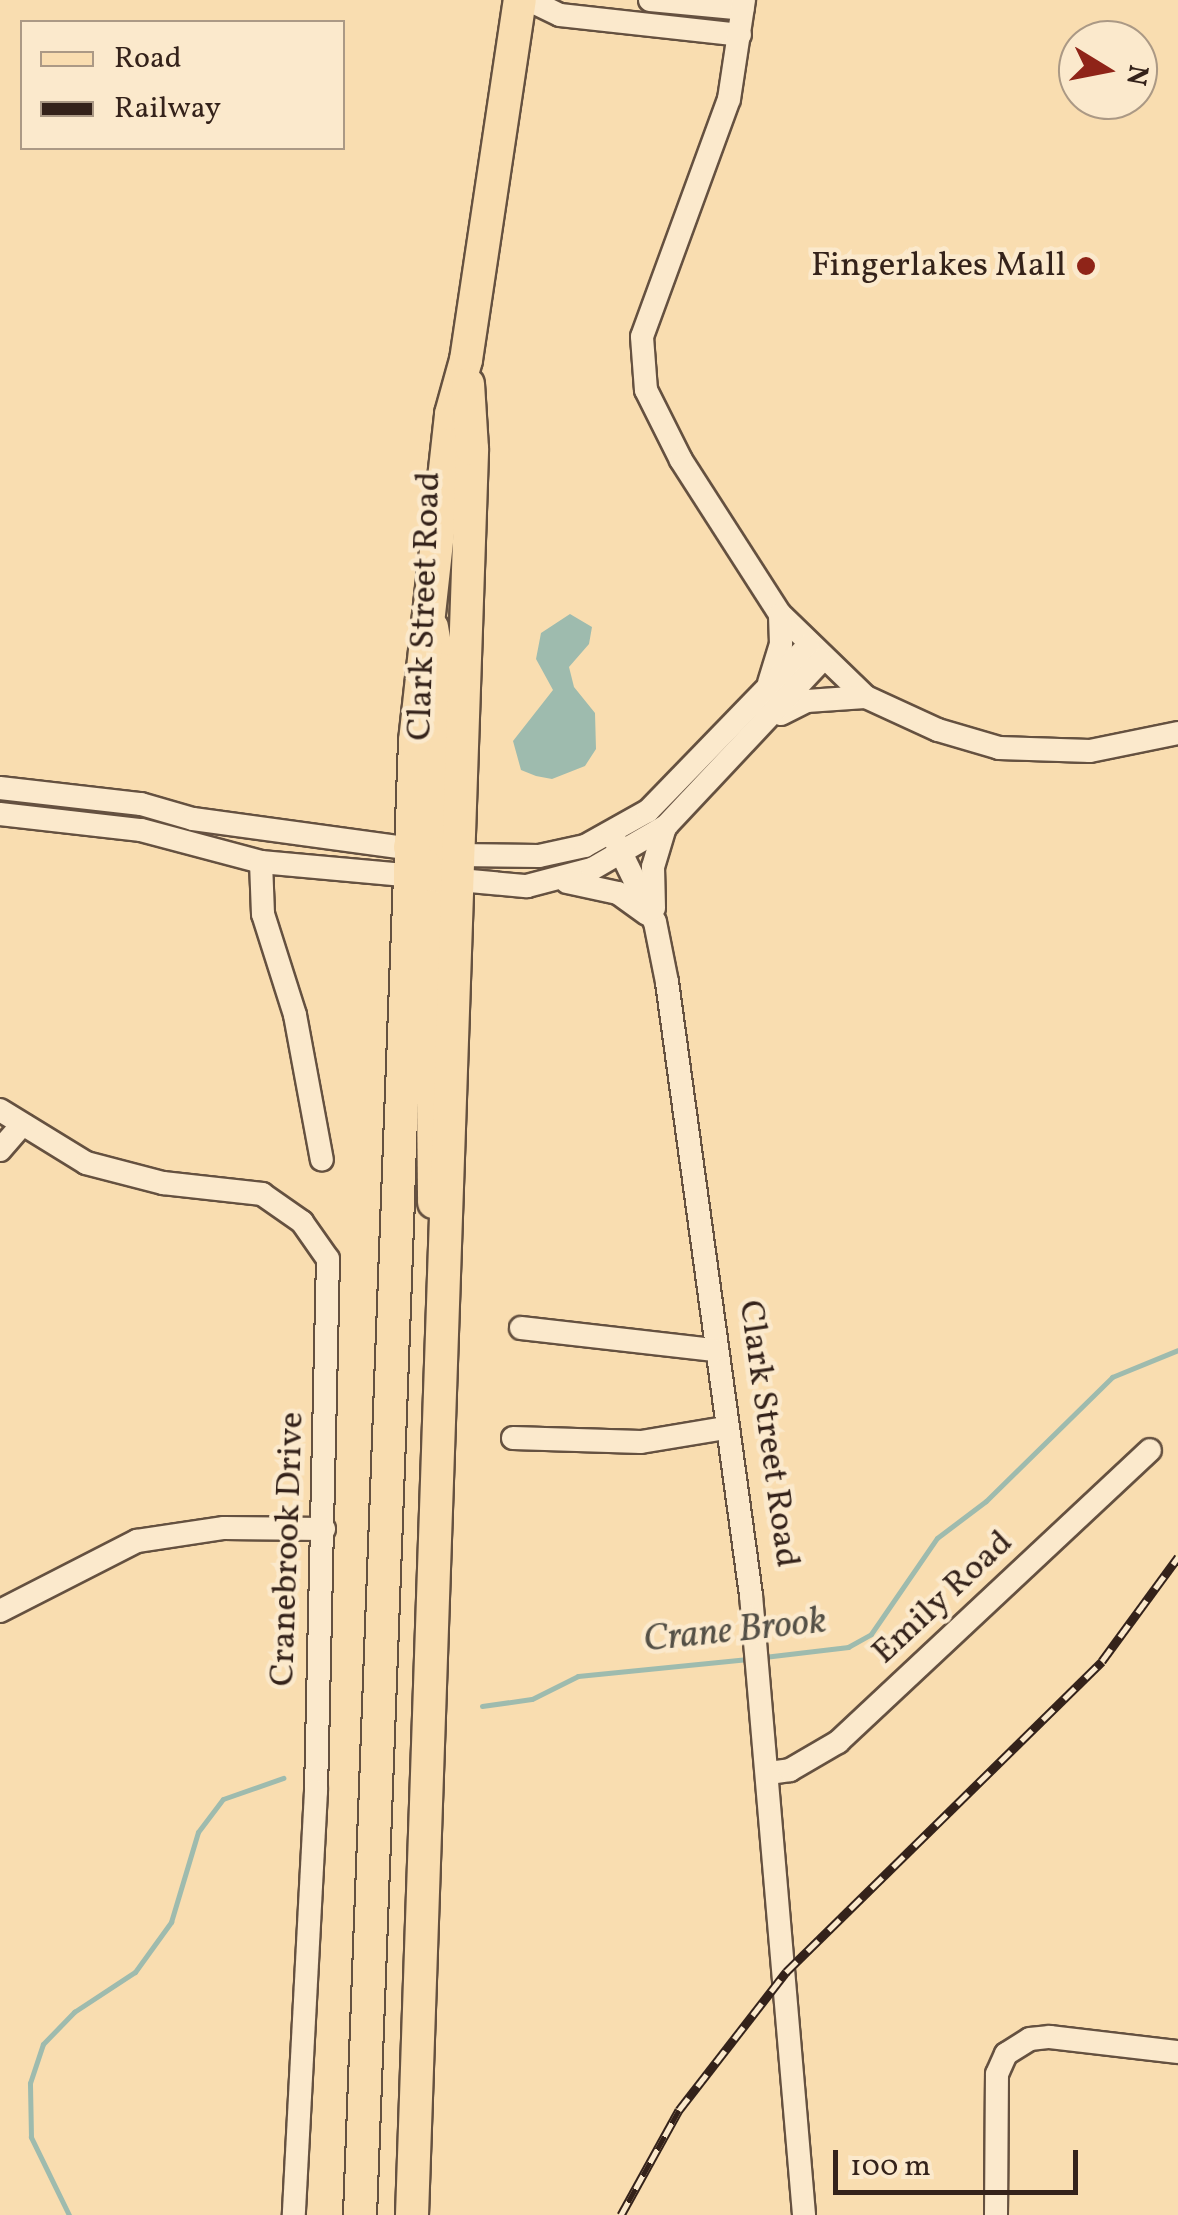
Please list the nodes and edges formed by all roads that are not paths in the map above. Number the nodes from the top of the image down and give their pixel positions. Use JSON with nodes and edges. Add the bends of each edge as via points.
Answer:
{"nodes":[{"id":1,"x":520,"y":0,"type":"edge"},
{"id":2,"x":530,"y":0,"type":"edge"},
{"id":3,"x":650,"y":0,"type":"edge"},
{"id":4,"x":743,"y":4,"type":"edge"},
{"id":5,"x":740,"y":34,"type":"junction"},
{"id":6,"x":466,"y":360,"type":"junction"},
{"id":7,"x":780,"y":614,"type":"junction"},
{"id":8,"x":815,"y":653,"type":"junction"},
{"id":9,"x":766,"y":695,"type":"junction"},
{"id":10,"x":866,"y":697,"type":"junction"},
{"id":11,"x":761,"y":727,"type":"junction"},
{"id":12,"x":1178,"y":732,"type":"edge"},
{"id":13,"x":0,"y":788,"type":"edge"},
{"id":14,"x":0,"y":814,"type":"edge"},
{"id":15,"x":666,"y":826,"type":"junction"},
{"id":16,"x":307,"y":830,"type":"junction"},
{"id":17,"x":617,"y":844,"type":"junction"},
{"id":18,"x":261,"y":862,"type":"junction"},
{"id":19,"x":432,"y":866,"type":"junction"},
{"id":20,"x":554,"y":881,"type":"junction"},
{"id":21,"x":655,"y":922,"type":"junction"},
{"id":22,"x":0,"y":1110,"type":"edge"},
{"id":23,"x":22,"y":1126,"type":"junction"},
{"id":24,"x":0,"y":1150,"type":"edge"},
{"id":25,"x":322,"y":1160,"type":"dead end"},
{"id":26,"x":521,"y":1328,"type":"dead end"},
{"id":27,"x":715,"y":1350,"type":"junction"},
{"id":28,"x":726,"y":1428,"type":"junction"},
{"id":29,"x":514,"y":1438,"type":"dead end"},
{"id":30,"x":1150,"y":1450,"type":"dead end"},
{"id":31,"x":324,"y":1529,"type":"junction"},
{"id":32,"x":0,"y":1611,"type":"edge"},
{"id":33,"x":769,"y":1773,"type":"junction"},
{"id":34,"x":1178,"y":2052,"type":"edge"},
{"id":35,"x":294,"y":2215,"type":"edge"},
{"id":36,"x":360,"y":2215,"type":"edge"},
{"id":37,"x":412,"y":2215,"type":"edge"},
{"id":38,"x":804,"y":2215,"type":"edge"},
{"id":39,"x":996,"y":2215,"type":"edge"}],
"edges":[{"from":1,"to":6,"type":"highway","name":"Clark Street Road"},
{"from":2,"to":5,"type":"street","via":[[560,15]]},
{"from":3,"to":4,"type":"street"},
{"from":4,"to":5,"type":"street"},
{"from":5,"to":7,"type":"street","via":[[728,99],[650,306],[642,362],[668,437]]},
{"from":6,"to":19,"type":"highway","name":"Clark Street Road","via":[[472,449]]},
{"from":6,"to":19,"type":"highway","name":"Clark Street Road","via":[[451,414],[428,600]]},
{"from":7,"to":8,"type":"street"},
{"from":7,"to":9,"type":"street","via":[[781,644]]},
{"from":8,"to":9,"type":"street"},
{"from":8,"to":10,"type":"street"},
{"from":8,"to":11,"type":"street"},
{"from":9,"to":17,"type":"street"},
{"from":10,"to":11,"type":"street","via":[[807,701]]},
{"from":10,"to":12,"type":"street","via":[[938,730],[999,748],[1090,751]]},
{"from":11,"to":15,"type":"street"},
{"from":13,"to":16,"type":"street"},
{"from":14,"to":18,"type":"street","via":[[140,830]]},
{"from":15,"to":17,"type":"street"},
{"from":15,"to":21,"type":"street","via":[[653,867]]},
{"from":16,"to":18,"type":"street","via":[[278,840]]},
{"from":16,"to":19,"type":"street"},
{"from":17,"to":19,"type":"street"},
{"from":17,"to":20,"type":"street"},
{"from":17,"to":21,"type":"street","name":"Clark Street Road"},
{"from":18,"to":19,"type":"street"},
{"from":18,"to":25,"type":"street","via":[[264,914],[296,1014]]},
{"from":19,"to":20,"type":"street","via":[[499,887]]},
{"from":19,"to":36,"type":"highway","name":"Clark Street Road"},
{"from":19,"to":37,"type":"highway","via":[[444,1326]]},
{"from":20,"to":21,"type":"street","via":[[618,893]]},
{"from":21,"to":27,"type":"street","name":"Clark Street Road"},
{"from":22,"to":23,"type":"street","name":"Cranebrook Drive"},
{"from":23,"to":24,"type":"street"},
{"from":23,"to":31,"type":"street","name":"Cranebrook Drive","via":[[86,1164],[163,1183],[262,1194],[302,1222],[328,1259]]},
{"from":26,"to":27,"type":"street"},
{"from":27,"to":28,"type":"street","name":"Clark Street Road"},
{"from":28,"to":29,"type":"street","via":[[641,1442]]},
{"from":28,"to":33,"type":"street","name":"Clark Street Road"},
{"from":30,"to":33,"type":"street","name":"Emily Road","via":[[838,1742],[790,1770]]},
{"from":31,"to":32,"type":"street","via":[[198,1531],[112,1550],[40,1596]]},
{"from":31,"to":35,"type":"street","name":"Cranebrook Drive"},
{"from":33,"to":38,"type":"street","name":"Clark Street Road"},
{"from":34,"to":39,"type":"street","via":[[1050,2037],[1030,2039],[1006,2054],[994,2112]]}]}
